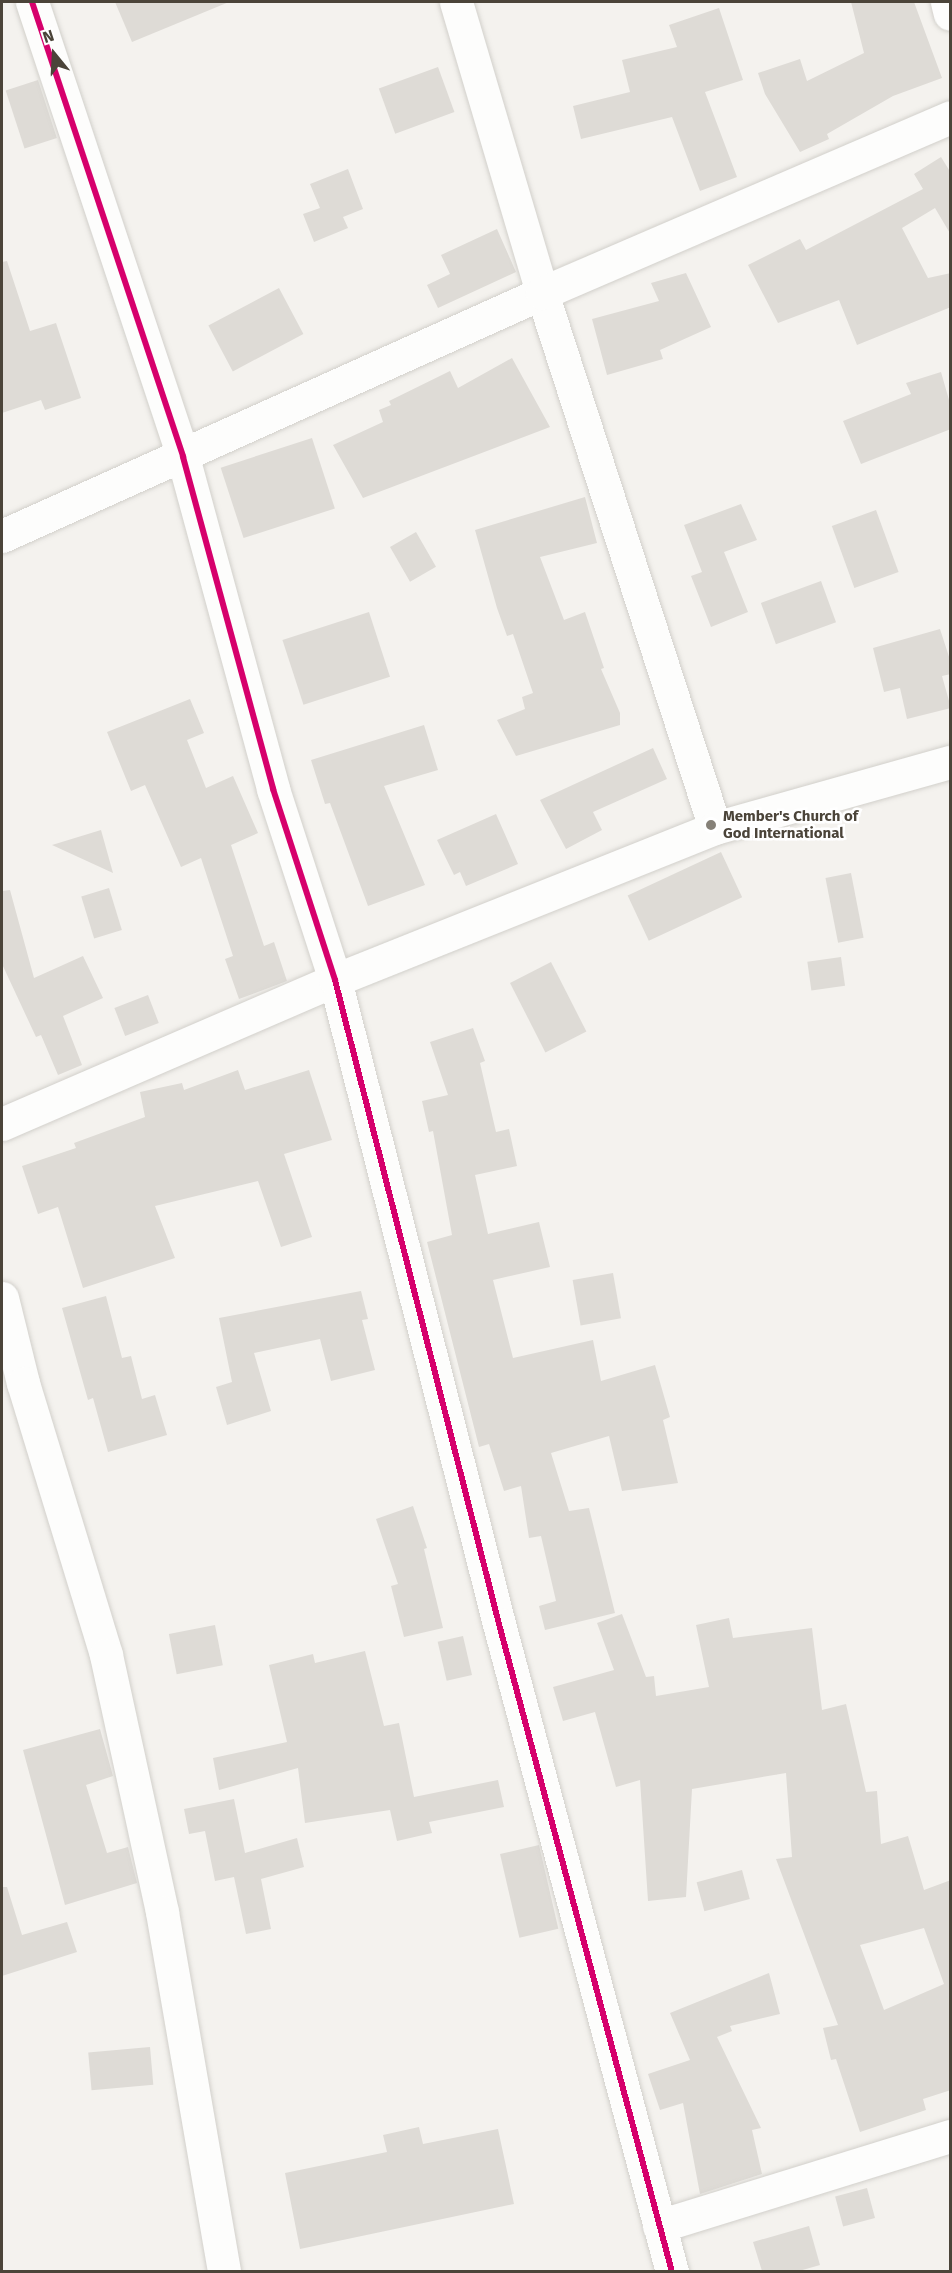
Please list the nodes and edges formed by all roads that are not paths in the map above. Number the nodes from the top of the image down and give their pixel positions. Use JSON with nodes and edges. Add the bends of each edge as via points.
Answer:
{"nodes":[{"id":1,"x":32,"y":2,"type":"edge"},
{"id":2,"x":456,"y":2,"type":"edge"},
{"id":3,"x":947,"y":2,"type":"edge"},
{"id":4,"x":951,"y":14,"type":"edge"},
{"id":5,"x":951,"y":117,"type":"edge"},
{"id":6,"x":542,"y":293,"type":"junction"},
{"id":7,"x":183,"y":458,"type":"junction"},
{"id":8,"x":2,"y":536,"type":"edge"},
{"id":9,"x":951,"y":762,"type":"edge"},
{"id":10,"x":715,"y":828,"type":"junction"},
{"id":11,"x":335,"y":980,"type":"junction"},
{"id":12,"x":2,"y":1124,"type":"edge"},
{"id":13,"x":2,"y":1298,"type":"edge"},
{"id":14,"x":951,"y":2136,"type":"edge"},
{"id":15,"x":659,"y":2226,"type":"junction"},
{"id":16,"x":224,"y":2271,"type":"edge"},
{"id":17,"x":672,"y":2271,"type":"edge"}],
"edges":[{"from":1,"to":7,"type":"street"},
{"from":2,"to":6,"type":"street"},
{"from":3,"to":4,"type":"street"},
{"from":5,"to":6,"type":"street"},
{"from":6,"to":7,"type":"street"},
{"from":6,"to":10,"type":"street"},
{"from":7,"to":8,"type":"street"},
{"from":7,"to":11,"type":"street","via":[[273,789]]},
{"from":9,"to":10,"type":"street"},
{"from":10,"to":11,"type":"street"},
{"from":11,"to":12,"type":"street"},
{"from":11,"to":15,"type":"street","via":[[496,1612]]},
{"from":13,"to":16,"type":"street","via":[[23,1383],[106,1654],[162,1912]]},
{"from":14,"to":15,"type":"street"},
{"from":15,"to":17,"type":"street"}]}
